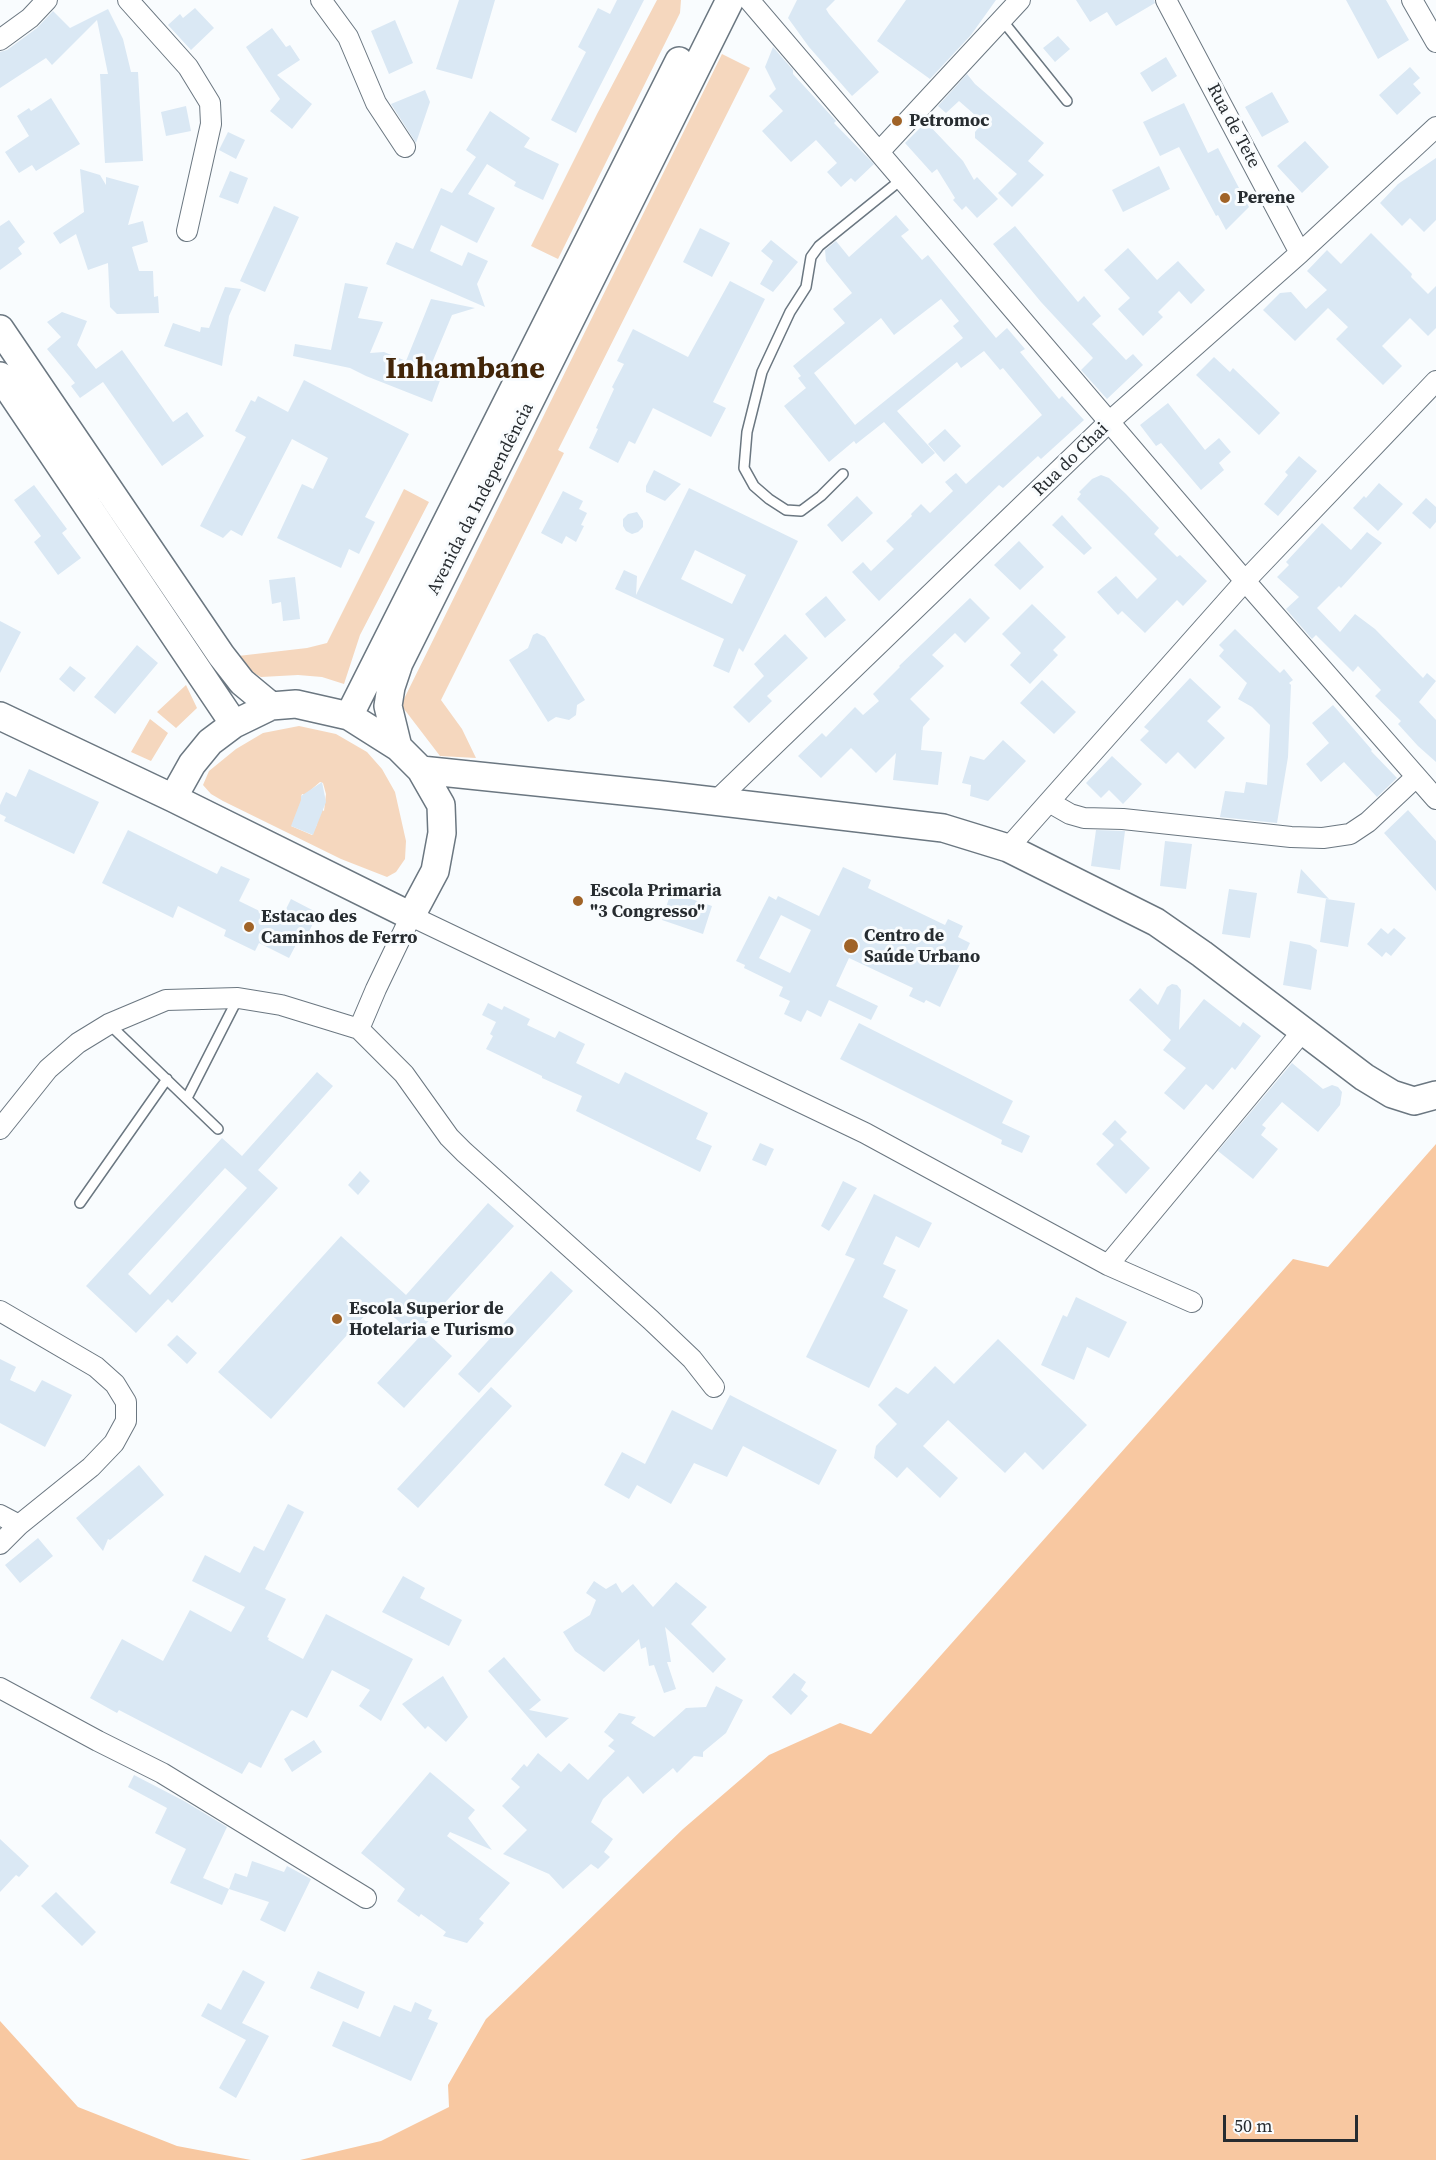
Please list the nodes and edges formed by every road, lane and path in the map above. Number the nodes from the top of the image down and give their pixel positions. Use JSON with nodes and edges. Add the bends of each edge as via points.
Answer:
{"nodes":[{"id":1,"x":47,"y":0,"type":"edge"},
{"id":2,"x":129,"y":0,"type":"edge"},
{"id":3,"x":321,"y":0,"type":"edge"},
{"id":4,"x":710,"y":0,"type":"edge"},
{"id":5,"x":730,"y":0,"type":"edge"},
{"id":6,"x":748,"y":0,"type":"edge"},
{"id":7,"x":1020,"y":0,"type":"edge"},
{"id":8,"x":1166,"y":0,"type":"edge"},
{"id":9,"x":1412,"y":0,"type":"edge"},
{"id":10,"x":1002,"y":20,"type":"junction"},
{"id":11,"x":0,"y":40,"type":"edge"},
{"id":12,"x":1436,"y":42,"type":"edge"},
{"id":13,"x":1067,"y":101,"type":"dead end"},
{"id":14,"x":1436,"y":127,"type":"edge"},
{"id":15,"x":405,"y":147,"type":"dead end"},
{"id":16,"x":879,"y":152,"type":"junction"},
{"id":17,"x":902,"y":179,"type":"junction"},
{"id":18,"x":188,"y":231,"type":"dead end"},
{"id":19,"x":1300,"y":253,"type":"junction"},
{"id":20,"x":0,"y":329,"type":"edge"},
{"id":21,"x":0,"y":376,"type":"edge"},
{"id":22,"x":1436,"y":381,"type":"edge"},
{"id":23,"x":1109,"y":423,"type":"junction"},
{"id":24,"x":843,"y":474,"type":"dead end"},
{"id":25,"x":1245,"y":581,"type":"junction"},
{"id":26,"x":271,"y":706,"type":"junction"},
{"id":27,"x":0,"y":716,"type":"edge"},
{"id":28,"x":349,"y":716,"type":"junction"},
{"id":29,"x":234,"y":724,"type":"junction"},
{"id":30,"x":398,"y":747,"type":"junction"},
{"id":31,"x":421,"y":770,"type":"junction"},
{"id":32,"x":1416,"y":777,"type":"junction"},
{"id":33,"x":173,"y":798,"type":"junction"},
{"id":34,"x":1436,"y":800,"type":"edge"},
{"id":35,"x":715,"y":802,"type":"junction"},
{"id":36,"x":1049,"y":802,"type":"junction"},
{"id":37,"x":1008,"y":848,"type":"junction"},
{"id":38,"x":411,"y":916,"type":"junction"},
{"id":39,"x":238,"y":998,"type":"junction"},
{"id":40,"x":109,"y":1024,"type":"junction"},
{"id":41,"x":359,"y":1029,"type":"junction"},
{"id":42,"x":1302,"y":1032,"type":"junction"},
{"id":43,"x":167,"y":1079,"type":"junction"},
{"id":44,"x":1436,"y":1095,"type":"edge"},
{"id":45,"x":187,"y":1098,"type":"junction"},
{"id":46,"x":0,"y":1129,"type":"edge"},
{"id":47,"x":218,"y":1129,"type":"dead end"},
{"id":48,"x":80,"y":1203,"type":"dead end"},
{"id":49,"x":1108,"y":1265,"type":"junction"},
{"id":50,"x":1192,"y":1302,"type":"dead end"},
{"id":51,"x":0,"y":1311,"type":"edge"},
{"id":52,"x":714,"y":1387,"type":"dead end"},
{"id":53,"x":0,"y":1515,"type":"edge"},
{"id":54,"x":19,"y":1525,"type":"junction"},
{"id":55,"x":0,"y":1544,"type":"edge"},
{"id":56,"x":0,"y":1688,"type":"edge"},
{"id":57,"x":366,"y":1898,"type":"dead end"}],
"edges":[{"from":1,"to":11,"type":"street"},
{"from":2,"to":18,"type":"street","via":[[188,67],[210,103],[211,124]]},
{"from":3,"to":15,"type":"street","via":[[343,28],[376,103]]},
{"from":4,"to":28,"type":"main road","name":"Avenida da Independência"},
{"from":5,"to":30,"type":"main road","name":"Avenida da Independência","via":[[399,663],[388,706]]},
{"from":6,"to":16,"type":"street"},
{"from":7,"to":10,"type":"street"},
{"from":8,"to":19,"type":"street","name":"Rua de Tete"},
{"from":9,"to":12,"type":"street"},
{"from":10,"to":13,"type":"lane"},
{"from":10,"to":16,"type":"street"},
{"from":14,"to":19,"type":"street","name":"Rua do Chai"},
{"from":16,"to":17,"type":"street"},
{"from":17,"to":23,"type":"street"},
{"from":17,"to":24,"type":"lane","via":[[819,246],[811,257],[806,287],[762,372],[747,432],[744,468],[754,486],[786,510],[801,511]]},
{"from":19,"to":23,"type":"street","name":"Rua do Chai"},
{"from":20,"to":26,"type":"main road","via":[[221,655],[242,682]]},
{"from":21,"to":29,"type":"main road"},
{"from":22,"to":25,"type":"street"},
{"from":23,"to":25,"type":"street"},
{"from":23,"to":35,"type":"street","name":"Rua do Chai"},
{"from":25,"to":32,"type":"street"},
{"from":25,"to":36,"type":"street"},
{"from":26,"to":28,"type":"main road","via":[[296,704]]},
{"from":26,"to":29,"type":"main road"},
{"from":27,"to":33,"type":"main road"},
{"from":28,"to":30,"type":"main road"},
{"from":29,"to":33,"type":"main road","via":[[210,742]]},
{"from":30,"to":31,"type":"main road"},
{"from":31,"to":35,"type":"main road"},
{"from":31,"to":38,"type":"main road","via":[[441,805],[442,833],[435,871]]},
{"from":32,"to":34,"type":"street"},
{"from":32,"to":36,"type":"street","via":[[1350,834],[1323,838],[1084,818]]},
{"from":33,"to":38,"type":"main road"},
{"from":35,"to":37,"type":"main road","via":[[943,828]]},
{"from":36,"to":37,"type":"street"},
{"from":37,"to":42,"type":"main road","via":[[1156,922]]},
{"from":38,"to":41,"type":"street"},
{"from":38,"to":49,"type":"street","via":[[865,1133]]},
{"from":39,"to":40,"type":"street","via":[[166,1000]]},
{"from":39,"to":41,"type":"street","via":[[281,1005]]},
{"from":39,"to":45,"type":"lane"},
{"from":40,"to":43,"type":"lane"},
{"from":40,"to":46,"type":"street","via":[[78,1043],[48,1069]]},
{"from":41,"to":52,"type":"street","via":[[404,1074],[449,1137],[651,1320],[692,1359]]},
{"from":42,"to":44,"type":"main road","via":[[1392,1094],[1414,1101]]},
{"from":42,"to":49,"type":"street"},
{"from":43,"to":45,"type":"lane"},
{"from":43,"to":48,"type":"lane"},
{"from":45,"to":47,"type":"lane"},
{"from":49,"to":50,"type":"street"},
{"from":51,"to":54,"type":"street","via":[[96,1367],[115,1384],[126,1402],[126,1421],[114,1443],[91,1467]]},
{"from":53,"to":54,"type":"street"},
{"from":54,"to":55,"type":"street"},
{"from":56,"to":57,"type":"street","via":[[162,1773]]}]}
